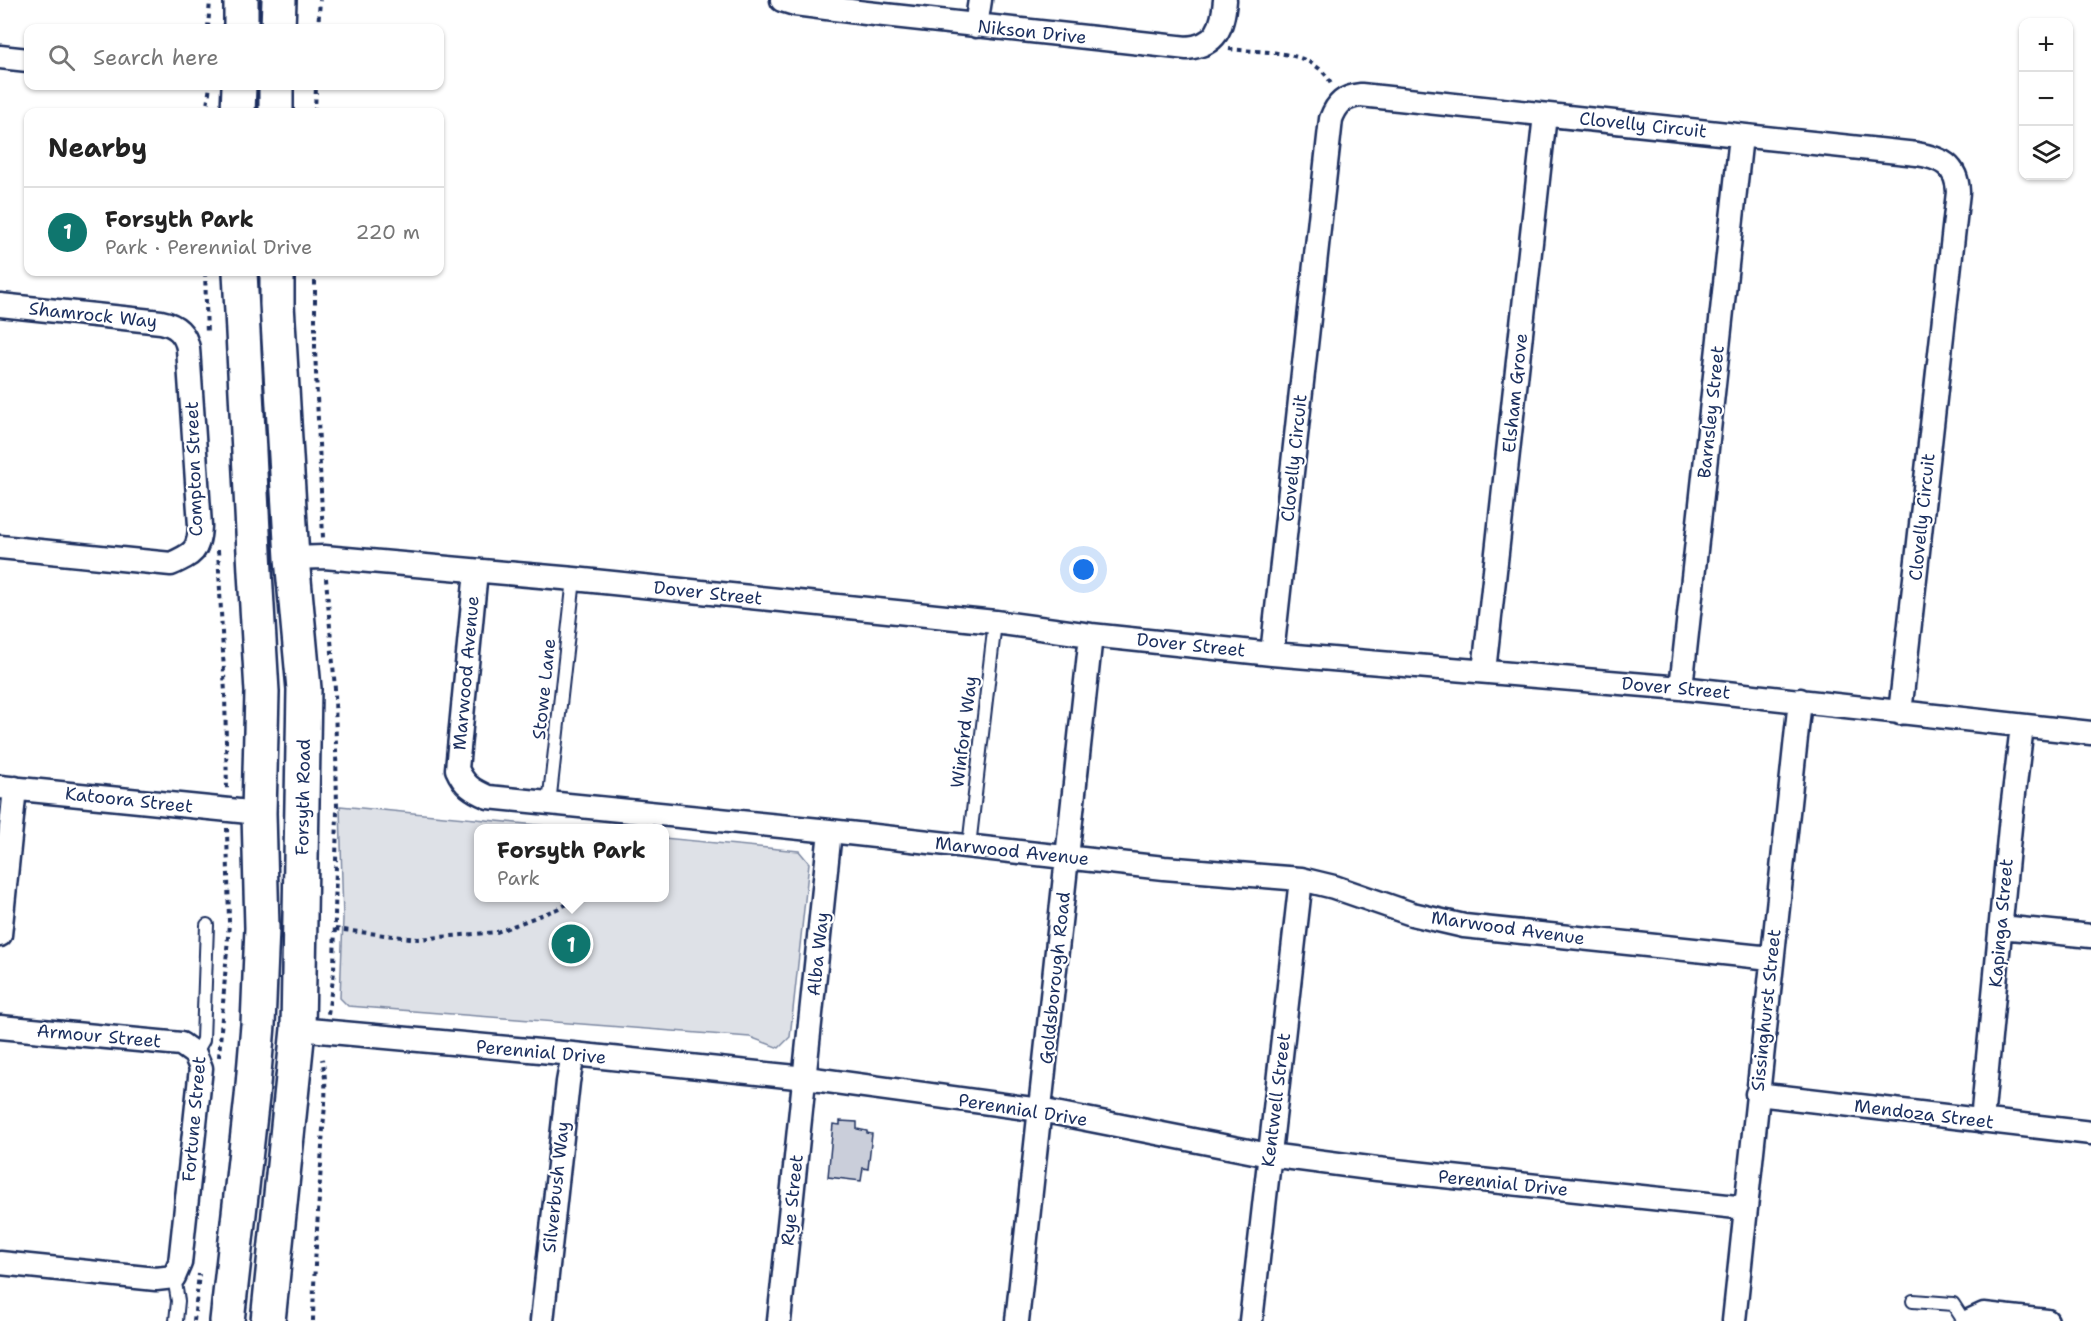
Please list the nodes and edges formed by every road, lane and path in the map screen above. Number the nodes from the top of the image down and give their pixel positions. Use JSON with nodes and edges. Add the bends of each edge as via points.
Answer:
{"nodes":[{"id":1,"x":210,"y":0,"type":"edge"},
{"id":2,"x":241,"y":0,"type":"edge"},
{"id":3,"x":279,"y":0,"type":"edge"},
{"id":4,"x":320,"y":0,"type":"edge"},
{"id":5,"x":782,"y":0,"type":"edge"},
{"id":6,"x":980,"y":0,"type":"edge"},
{"id":7,"x":1225,"y":0,"type":"edge"},
{"id":8,"x":208,"y":24,"type":"edge"},
{"id":9,"x":241,"y":24,"type":"edge"},
{"id":10,"x":278,"y":24,"type":"edge"},
{"id":11,"x":318,"y":24,"type":"edge"},
{"id":12,"x":976,"y":26,"type":"junction"},
{"id":13,"x":1218,"y":45,"type":"junction"},
{"id":14,"x":0,"y":57,"type":"edge"},
{"id":15,"x":24,"y":60,"type":"edge"},
{"id":16,"x":209,"y":90,"type":"edge"},
{"id":17,"x":239,"y":90,"type":"edge"},
{"id":18,"x":316,"y":90,"type":"edge"},
{"id":19,"x":1340,"y":102,"type":"junction"},
{"id":20,"x":207,"y":108,"type":"edge"},
{"id":21,"x":238,"y":108,"type":"edge"},
{"id":22,"x":315,"y":108,"type":"edge"},
{"id":23,"x":1545,"y":115,"type":"junction"},
{"id":24,"x":1741,"y":136,"type":"junction"},
{"id":25,"x":240,"y":276,"type":"edge"},
{"id":26,"x":277,"y":276,"type":"edge"},
{"id":27,"x":0,"y":305,"type":"edge"},
{"id":28,"x":183,"y":334,"type":"joint"},
{"id":29,"x":0,"y":547,"type":"edge"},
{"id":30,"x":292,"y":558,"type":"junction"},
{"id":31,"x":254,"y":559,"type":"junction"},
{"id":32,"x":476,"y":571,"type":"junction"},
{"id":33,"x":574,"y":579,"type":"junction"},
{"id":34,"x":995,"y":622,"type":"junction"},
{"id":35,"x":1091,"y":635,"type":"junction"},
{"id":36,"x":1272,"y":654,"type":"junction"},
{"id":37,"x":1484,"y":671,"type":"junction"},
{"id":38,"x":1681,"y":688,"type":"junction"},
{"id":39,"x":1800,"y":700,"type":"junction"},
{"id":40,"x":1900,"y":713,"type":"junction"},
{"id":41,"x":2022,"y":726,"type":"junction"},
{"id":42,"x":2091,"y":733,"type":"edge"},
{"id":43,"x":7,"y":787,"type":"edge"},
{"id":44,"x":549,"y":804,"type":"junction"},
{"id":45,"x":259,"y":813,"type":"junction"},
{"id":46,"x":830,"y":831,"type":"junction"},
{"id":47,"x":969,"y":846,"type":"junction"},
{"id":48,"x":1068,"y":856,"type":"junction"},
{"id":49,"x":1301,"y":879,"type":"junction"},
{"id":50,"x":570,"y":902,"type":"edge"},
{"id":51,"x":207,"y":925,"type":"dead end"},
{"id":52,"x":2001,"y":927,"type":"junction"},
{"id":53,"x":335,"y":929,"type":"dead end"},
{"id":54,"x":0,"y":935,"type":"edge"},
{"id":55,"x":2091,"y":936,"type":"edge"},
{"id":56,"x":1771,"y":958,"type":"junction"},
{"id":57,"x":258,"y":1025,"type":"junction"},
{"id":58,"x":0,"y":1027,"type":"edge"},
{"id":59,"x":298,"y":1029,"type":"junction"},
{"id":60,"x":195,"y":1054,"type":"junction"},
{"id":61,"x":573,"y":1054,"type":"junction"},
{"id":62,"x":806,"y":1078,"type":"junction"},
{"id":63,"x":1757,"y":1094,"type":"junction"},
{"id":64,"x":1040,"y":1110,"type":"junction"},
{"id":65,"x":1982,"y":1121,"type":"junction"},
{"id":66,"x":2091,"y":1133,"type":"edge"},
{"id":67,"x":1269,"y":1155,"type":"junction"},
{"id":68,"x":1746,"y":1208,"type":"junction"},
{"id":69,"x":0,"y":1263,"type":"edge"},
{"id":70,"x":174,"y":1277,"type":"junction"},
{"id":71,"x":1913,"y":1301,"type":"dead end"},
{"id":72,"x":176,"y":1321,"type":"edge"},
{"id":73,"x":227,"y":1321,"type":"edge"},
{"id":74,"x":268,"y":1321,"type":"edge"},
{"id":75,"x":542,"y":1321,"type":"edge"},
{"id":76,"x":779,"y":1321,"type":"edge"},
{"id":77,"x":1017,"y":1321,"type":"edge"},
{"id":78,"x":1251,"y":1321,"type":"edge"},
{"id":79,"x":1734,"y":1321,"type":"edge"},
{"id":80,"x":1964,"y":1321,"type":"edge"},
{"id":81,"x":1969,"y":1321,"type":"edge"},
{"id":82,"x":2047,"y":1321,"type":"edge"}],
"edges":[{"from":1,"to":8,"type":"path"},
{"from":2,"to":9,"type":"highway"},
{"from":3,"to":10,"type":"highway"},
{"from":4,"to":11,"type":"path"},
{"from":5,"to":12,"type":"street","name":"Nikson Drive"},
{"from":6,"to":12,"type":"street"},
{"from":7,"to":13,"type":"street"},
{"from":12,"to":13,"type":"street","name":"Nikson Drive","via":[[1187,48]]},
{"from":13,"to":19,"type":"path","via":[[1303,57],[1324,70]]},
{"from":14,"to":15,"type":"street"},
{"from":16,"to":20,"type":"path"},
{"from":17,"to":21,"type":"highway"},
{"from":18,"to":22,"type":"path"},
{"from":19,"to":23,"type":"street","name":"Clovelly Circuit","via":[[1361,95]]},
{"from":19,"to":36,"type":"street","name":"Clovelly Circuit","via":[[1331,119]]},
{"from":23,"to":24,"type":"street","name":"Clovelly Circuit"},
{"from":23,"to":37,"type":"street","name":"Elsham Grove"},
{"from":24,"to":38,"type":"street","name":"Barnsley Street"},
{"from":24,"to":40,"type":"street","name":"Clovelly Circuit","via":[[1932,156],[1952,169],[1958,180]]},
{"from":25,"to":31,"type":"highway"},
{"from":26,"to":30,"type":"highway","name":"Forsyth Road"},
{"from":27,"to":28,"type":"street","name":"Shamrock Way","via":[[161,322]]},
{"from":28,"to":29,"type":"street","name":"Compton Street","via":[[188,348],[200,526],[200,542],[194,550],[171,564]]},
{"from":30,"to":31,"type":"highway"},
{"from":30,"to":32,"type":"street","name":"Dover Street","via":[[324,557]]},
{"from":30,"to":59,"type":"highway","name":"Forsyth Road","via":[[304,689]]},
{"from":31,"to":45,"type":"highway","via":[[262,692]]},
{"from":32,"to":33,"type":"street","name":"Dover Street"},
{"from":32,"to":44,"type":"street","name":"Marwood Avenue","via":[[457,769],[463,782],[488,797]]},
{"from":33,"to":34,"type":"street","name":"Dover Street"},
{"from":33,"to":44,"type":"lane","name":"Stowe Lane"},
{"from":34,"to":35,"type":"street","name":"Dover Street"},
{"from":34,"to":47,"type":"lane","name":"Winford Way"},
{"from":35,"to":36,"type":"street","name":"Dover Street"},
{"from":35,"to":48,"type":"street","name":"Goldsborough Road"},
{"from":36,"to":37,"type":"street","name":"Dover Street"},
{"from":37,"to":38,"type":"street","name":"Dover Street"},
{"from":38,"to":39,"type":"street","name":"Dover Street"},
{"from":39,"to":40,"type":"street","name":"Dover Street"},
{"from":39,"to":56,"type":"street","name":"Sissinghurst Street"},
{"from":40,"to":41,"type":"street","name":"Dover Street"},
{"from":41,"to":42,"type":"street","name":"Dover Street"},
{"from":41,"to":52,"type":"street","name":"Kapinga Street"},
{"from":43,"to":45,"type":"street","name":"Katoora Street"},
{"from":43,"to":54,"type":"street"},
{"from":44,"to":46,"type":"street","name":"Marwood Avenue"},
{"from":45,"to":57,"type":"highway","via":[[262,928]]},
{"from":46,"to":47,"type":"street","name":"Marwood Avenue"},
{"from":46,"to":62,"type":"street","name":"Alba Way"},
{"from":47,"to":48,"type":"street","name":"Marwood Avenue"},
{"from":48,"to":49,"type":"street","name":"Marwood Avenue"},
{"from":48,"to":64,"type":"street","name":"Goldsborough Road"},
{"from":49,"to":56,"type":"street","name":"Marwood Avenue","via":[[1464,926]]},
{"from":49,"to":67,"type":"street","name":"Kentwell Street"},
{"from":50,"to":53,"type":"path","via":[[497,932],[418,939]]},
{"from":51,"to":60,"type":"lane","name":"Fortune Street","via":[[203,1040]]},
{"from":52,"to":55,"type":"street"},
{"from":52,"to":65,"type":"street","name":"Kapinga Street"},
{"from":56,"to":63,"type":"street","name":"Sissinghurst Street"},
{"from":57,"to":59,"type":"highway"},
{"from":57,"to":73,"type":"highway"},
{"from":58,"to":60,"type":"street","name":"Armour Street","via":[[169,1042],[181,1044]]},
{"from":59,"to":61,"type":"street","name":"Perennial Drive"},
{"from":59,"to":74,"type":"highway","name":"Forsyth Road"},
{"from":60,"to":70,"type":"street","name":"Fortune Street","via":[[201,1074],[180,1263]]},
{"from":61,"to":62,"type":"street","name":"Perennial Drive"},
{"from":61,"to":75,"type":"street","name":"Silverbush Way"},
{"from":62,"to":64,"type":"street","name":"Perennial Drive"},
{"from":62,"to":76,"type":"street","name":"Rye Street"},
{"from":63,"to":65,"type":"street","name":"Mendoza Street"},
{"from":63,"to":68,"type":"street","name":"Sissinghurst Street"},
{"from":64,"to":67,"type":"street","name":"Perennial Drive"},
{"from":64,"to":77,"type":"street","name":"Goldsborough Road"},
{"from":65,"to":66,"type":"street","name":"Mendoza Street"},
{"from":67,"to":68,"type":"street","name":"Perennial Drive"},
{"from":67,"to":78,"type":"street","name":"Kentwell Street"},
{"from":68,"to":79,"type":"street","name":"Sissinghurst Street"},
{"from":69,"to":70,"type":"street","via":[[156,1279]]},
{"from":70,"to":72,"type":"lane","name":"Fortune Street"},
{"from":71,"to":80,"type":"lane","via":[[1953,1304]]},
{"from":81,"to":82,"type":"street","via":[[1984,1314]]}]}
